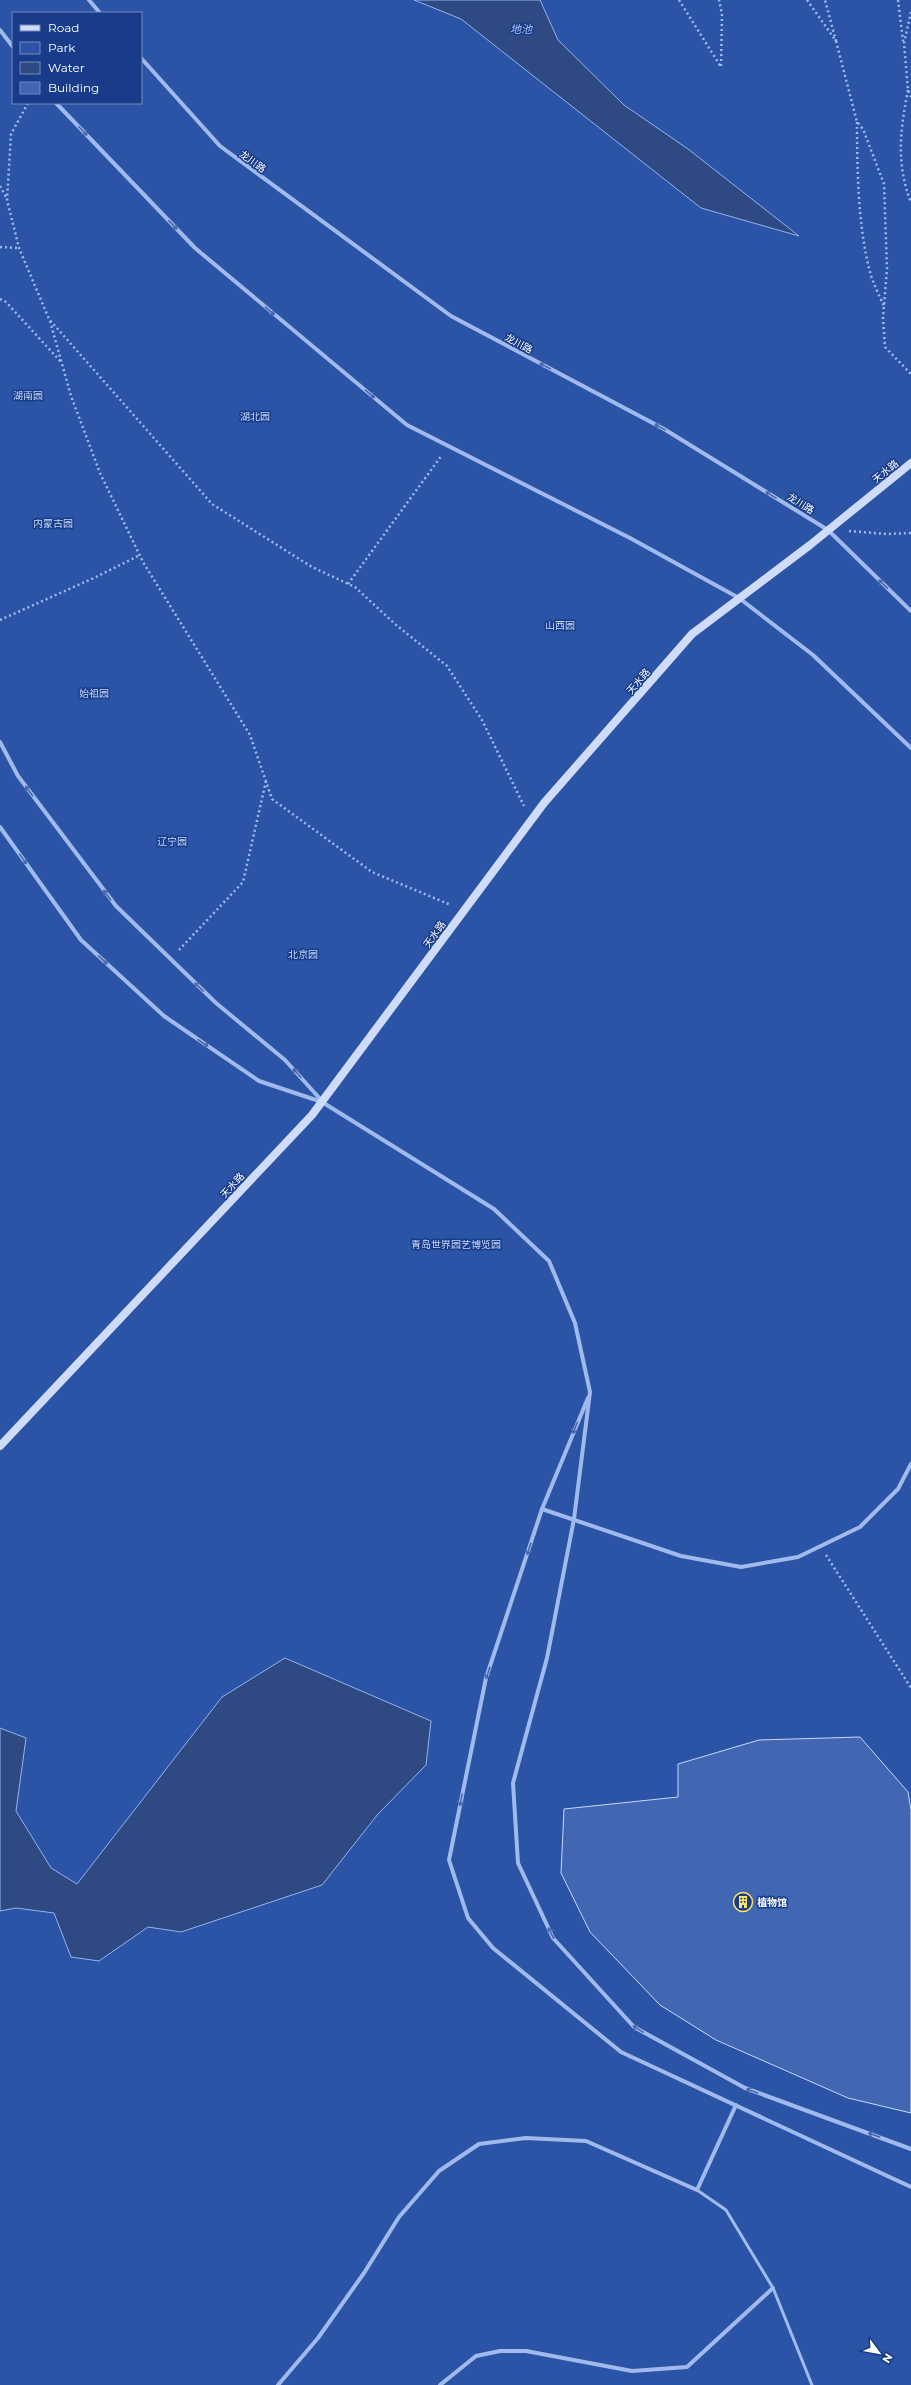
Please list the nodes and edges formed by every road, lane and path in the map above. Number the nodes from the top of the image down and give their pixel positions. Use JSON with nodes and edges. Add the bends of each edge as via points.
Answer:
{"nodes":[{"id":1,"x":89,"y":0,"type":"edge"},
{"id":2,"x":679,"y":0,"type":"edge"},
{"id":3,"x":719,"y":0,"type":"edge"},
{"id":4,"x":806,"y":0,"type":"edge"},
{"id":5,"x":825,"y":0,"type":"edge"},
{"id":6,"x":898,"y":0,"type":"edge"},
{"id":7,"x":99,"y":12,"type":"edge"},
{"id":8,"x":911,"y":12,"type":"edge"},
{"id":9,"x":0,"y":30,"type":"edge"},
{"id":10,"x":836,"y":41,"type":"junction"},
{"id":11,"x":904,"y":43,"type":"junction"},
{"id":12,"x":12,"y":46,"type":"edge"},
{"id":13,"x":142,"y":59,"type":"edge"},
{"id":14,"x":908,"y":90,"type":"junction"},
{"id":15,"x":911,"y":97,"type":"edge"},
{"id":16,"x":27,"y":104,"type":"edge"},
{"id":17,"x":57,"y":104,"type":"edge"},
{"id":18,"x":856,"y":122,"type":"junction"},
{"id":19,"x":0,"y":186,"type":"edge"},
{"id":20,"x":7,"y":200,"type":"junction"},
{"id":21,"x":911,"y":203,"type":"edge"},
{"id":22,"x":0,"y":247,"type":"edge"},
{"id":23,"x":19,"y":248,"type":"junction"},
{"id":24,"x":0,"y":299,"type":"edge"},
{"id":25,"x":884,"y":308,"type":"junction"},
{"id":26,"x":50,"y":319,"type":"junction"},
{"id":27,"x":61,"y":362,"type":"junction"},
{"id":28,"x":911,"y":374,"type":"edge"},
{"id":29,"x":449,"y":446,"type":"junction"},
{"id":30,"x":911,"y":463,"type":"edge"},
{"id":31,"x":828,"y":530,"type":"junction"},
{"id":32,"x":911,"y":533,"type":"edge"},
{"id":33,"x":140,"y":555,"type":"junction"},
{"id":34,"x":348,"y":584,"type":"junction"},
{"id":35,"x":740,"y":598,"type":"junction"},
{"id":36,"x":911,"y":611,"type":"edge"},
{"id":37,"x":0,"y":620,"type":"edge"},
{"id":38,"x":0,"y":742,"type":"edge"},
{"id":39,"x":911,"y":748,"type":"edge"},
{"id":40,"x":266,"y":781,"type":"junction"},
{"id":41,"x":532,"y":819,"type":"junction"},
{"id":42,"x":0,"y":827,"type":"edge"},
{"id":43,"x":464,"y":910,"type":"junction"},
{"id":44,"x":170,"y":958,"type":"junction"},
{"id":45,"x":322,"y":1102,"type":"junction"},
{"id":46,"x":590,"y":1392,"type":"junction"},
{"id":47,"x":0,"y":1446,"type":"edge"},
{"id":48,"x":911,"y":1464,"type":"edge"},
{"id":49,"x":542,"y":1509,"type":"junction"},
{"id":50,"x":574,"y":1519,"type":"junction"},
{"id":51,"x":820,"y":1546,"type":"junction"},
{"id":52,"x":911,"y":1688,"type":"edge"},
{"id":53,"x":736,"y":2105,"type":"junction"},
{"id":54,"x":911,"y":2149,"type":"edge"},
{"id":55,"x":911,"y":2187,"type":"edge"},
{"id":56,"x":698,"y":2190,"type":"junction"},
{"id":57,"x":773,"y":2288,"type":"junction"},
{"id":58,"x":278,"y":2385,"type":"edge"},
{"id":59,"x":440,"y":2385,"type":"edge"},
{"id":60,"x":812,"y":2385,"type":"edge"}],
"edges":[{"from":1,"to":7,"type":"street"},
{"from":2,"to":3,"type":"path","via":[[721,67],[722,14]]},
{"from":4,"to":10,"type":"path"},
{"from":5,"to":10,"type":"path"},
{"from":6,"to":11,"type":"path"},
{"from":8,"to":11,"type":"path"},
{"from":9,"to":12,"type":"street"},
{"from":10,"to":18,"type":"path"},
{"from":11,"to":14,"type":"path"},
{"from":31,"to":13,"type":"street","name":"龙川路","one_way":true,"via":[[664,429],[451,316],[220,146]]},
{"from":14,"to":15,"type":"path"},
{"from":14,"to":21,"type":"path","via":[[901,125],[899,157]]},
{"from":16,"to":20,"type":"path","via":[[11,134]]},
{"from":17,"to":29,"type":"street","one_way":true,"via":[[195,248],[407,425]]},
{"from":18,"to":25,"type":"path","via":[[864,242],[870,272]]},
{"from":18,"to":25,"type":"path","via":[[863,129],[884,184],[887,269]]},
{"from":19,"to":20,"type":"path"},
{"from":20,"to":23,"type":"path"},
{"from":22,"to":23,"type":"path"},
{"from":23,"to":26,"type":"path"},
{"from":24,"to":27,"type":"path","via":[[6,302]]},
{"from":25,"to":28,"type":"path","via":[[885,347]]},
{"from":26,"to":27,"type":"path"},
{"from":26,"to":34,"type":"path","via":[[212,504],[312,568]]},
{"from":27,"to":33,"type":"path","via":[[70,396],[100,473]]},
{"from":29,"to":34,"type":"path"},
{"from":29,"to":35,"type":"street","via":[[630,538]]},
{"from":30,"to":31,"type":"street","name":"天水路"},
{"from":31,"to":32,"type":"path"},
{"from":31,"to":35,"type":"street","name":"天水路"},
{"from":36,"to":31,"type":"street","name":"龙川路","one_way":true},
{"from":33,"to":37,"type":"path"},
{"from":33,"to":40,"type":"path","via":[[250,735]]},
{"from":34,"to":41,"type":"path","via":[[355,587],[394,624],[447,666],[482,720],[510,780]]},
{"from":35,"to":39,"type":"street","via":[[813,655]]},
{"from":35,"to":41,"type":"street","name":"天水路","via":[[692,634]]},
{"from":44,"to":38,"type":"street","one_way":true,"via":[[116,906],[18,776]]},
{"from":40,"to":43,"type":"path","via":[[272,799],[372,872]]},
{"from":40,"to":44,"type":"path","via":[[243,882]]},
{"from":41,"to":43,"type":"street","name":"天水路"},
{"from":42,"to":45,"type":"street","one_way":true,"via":[[81,940],[164,1016],[259,1081]]},
{"from":43,"to":45,"type":"street","name":"天水路"},
{"from":45,"to":44,"type":"street","one_way":true,"via":[[285,1060],[216,1003]]},
{"from":45,"to":46,"type":"street","via":[[494,1209],[549,1261],[575,1323]]},
{"from":45,"to":47,"type":"street","name":"天水路","via":[[307,1121]]},
{"from":46,"to":49,"type":"street","one_way":true},
{"from":46,"to":50,"type":"street"},
{"from":48,"to":51,"type":"street","via":[[898,1489],[860,1527]]},
{"from":49,"to":50,"type":"street"},
{"from":49,"to":53,"type":"street","one_way":true,"via":[[486,1678],[449,1860],[468,1918],[493,1948],[621,2052]]},
{"from":50,"to":51,"type":"street","via":[[681,1556],[741,1567],[798,1558]]},
{"from":54,"to":50,"type":"street","one_way":true,"via":[[745,2088],[634,2027],[553,1938],[518,1863],[514,1783],[547,1658]]},
{"from":51,"to":52,"type":"path"},
{"from":53,"to":55,"type":"street"},
{"from":53,"to":56,"type":"street"},
{"from":56,"to":57,"type":"lane","via":[[726,2210]]},
{"from":56,"to":58,"type":"street","via":[[586,2141],[526,2138],[479,2144],[439,2171],[399,2216],[364,2273],[318,2338]]},
{"from":57,"to":59,"type":"street","via":[[687,2368],[632,2371],[526,2351],[500,2351],[476,2356]]},
{"from":57,"to":60,"type":"lane"}]}
